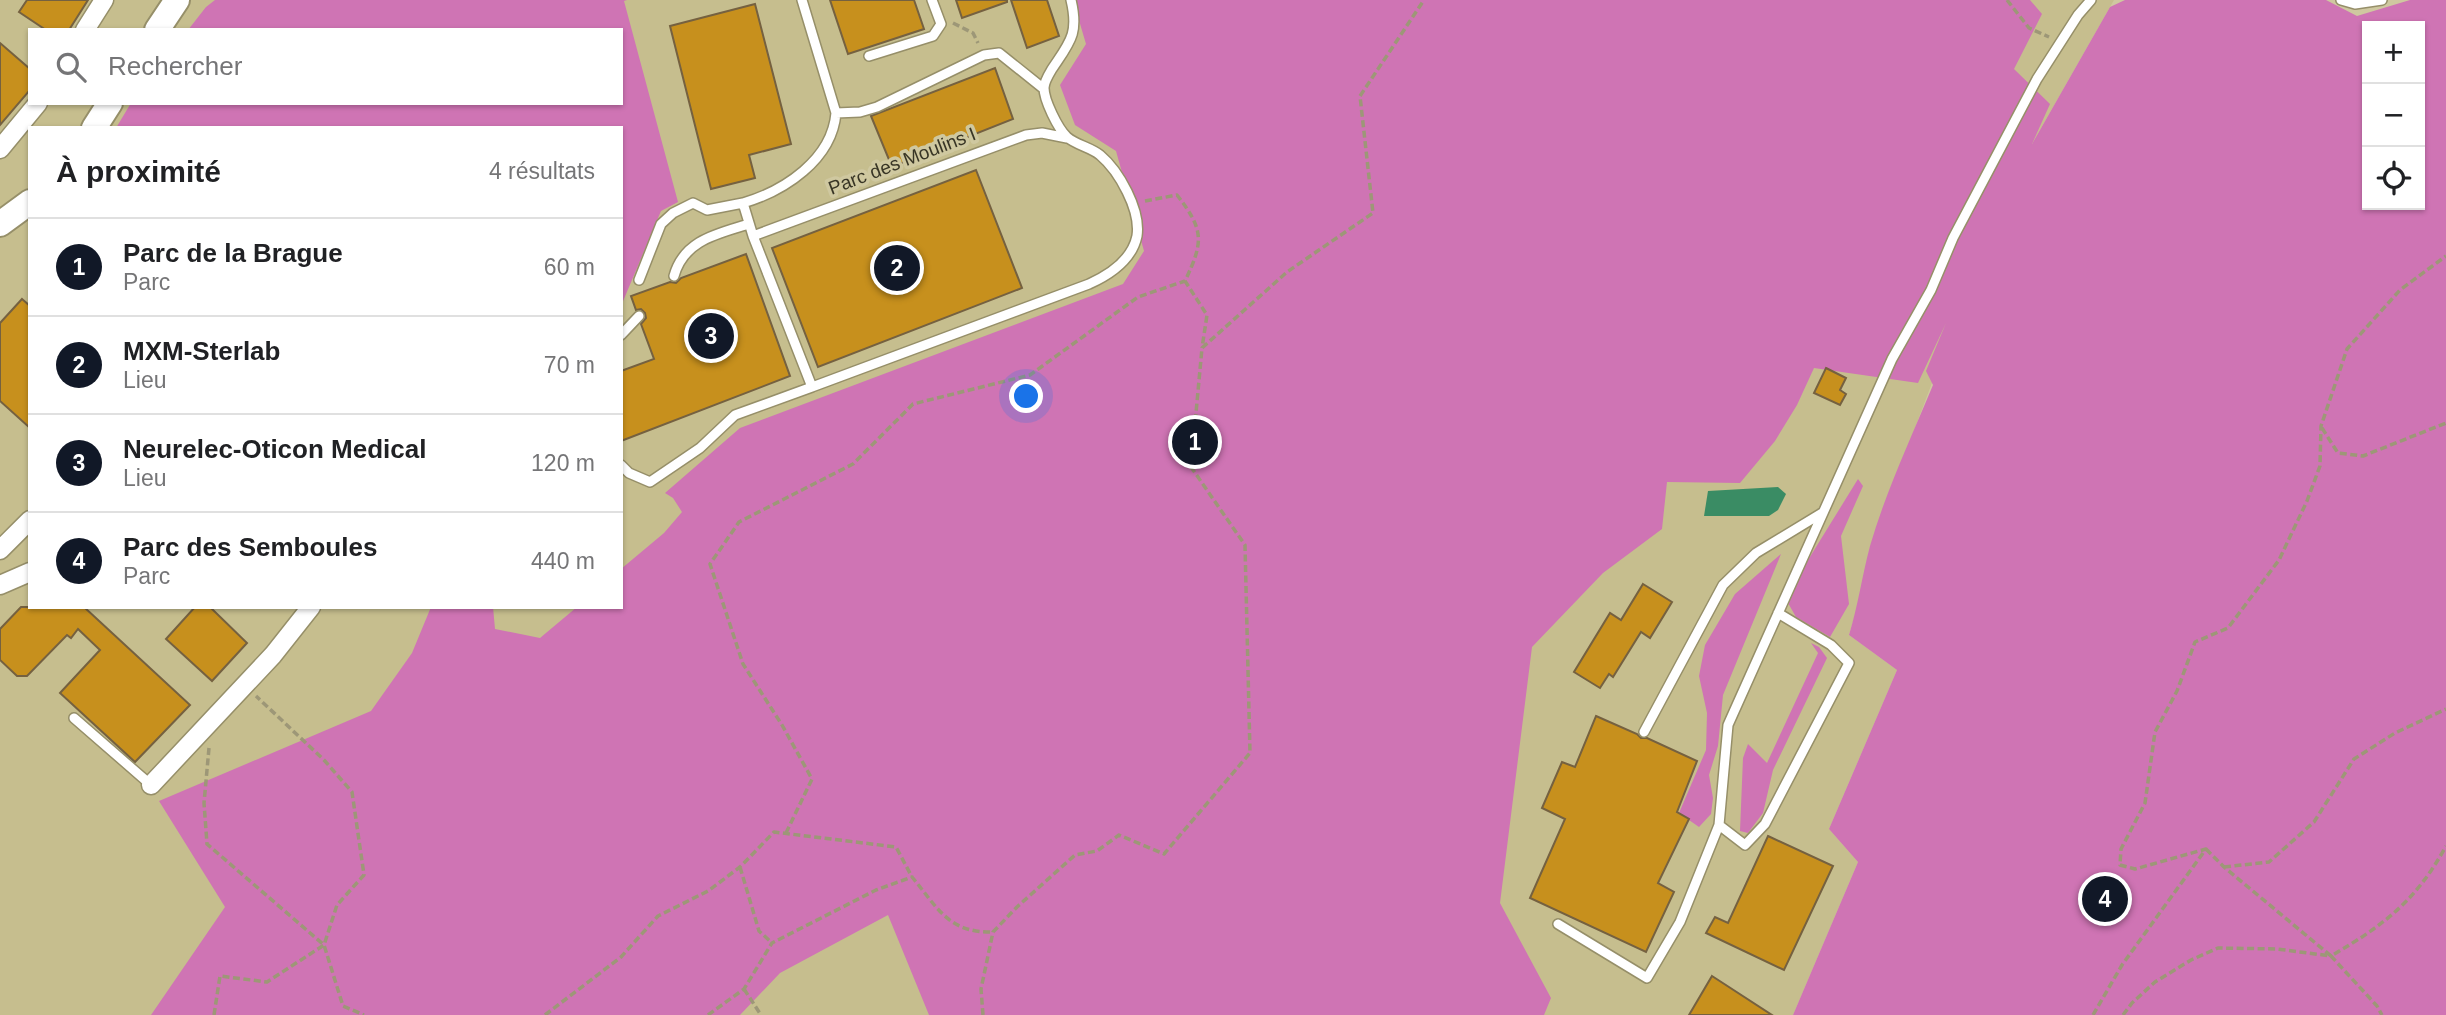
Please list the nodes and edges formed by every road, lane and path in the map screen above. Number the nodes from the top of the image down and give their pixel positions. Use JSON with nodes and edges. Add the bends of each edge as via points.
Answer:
{"nodes":[{"id":1,"x":104,"y":0,"type":"edge"},
{"id":2,"x":177,"y":0,"type":"edge"},
{"id":3,"x":802,"y":0,"type":"edge"},
{"id":4,"x":932,"y":0,"type":"edge"},
{"id":5,"x":1071,"y":0,"type":"edge"},
{"id":6,"x":1424,"y":0,"type":"edge"},
{"id":7,"x":2007,"y":0,"type":"edge"},
{"id":8,"x":2091,"y":0,"type":"edge"},
{"id":9,"x":2341,"y":0,"type":"edge"},
{"id":10,"x":2382,"y":0,"type":"edge"},
{"id":11,"x":941,"y":24,"type":"junction"},
{"id":12,"x":86,"y":28,"type":"edge"},
{"id":13,"x":158,"y":28,"type":"edge"},
{"id":14,"x":2060,"y":42,"type":"junction"},
{"id":15,"x":984,"y":55,"type":"junction"},
{"id":16,"x":869,"y":56,"type":"dead end"},
{"id":17,"x":1044,"y":89,"type":"junction"},
{"id":18,"x":36,"y":105,"type":"edge"},
{"id":19,"x":109,"y":105,"type":"edge"},
{"id":20,"x":836,"y":113,"type":"junction"},
{"id":21,"x":94,"y":126,"type":"edge"},
{"id":22,"x":1067,"y":138,"type":"junction"},
{"id":23,"x":0,"y":149,"type":"edge"},
{"id":24,"x":28,"y":203,"type":"edge"},
{"id":25,"x":743,"y":203,"type":"junction"},
{"id":26,"x":1132,"y":204,"type":"junction"},
{"id":27,"x":0,"y":224,"type":"edge"},
{"id":28,"x":749,"y":224,"type":"junction"},
{"id":29,"x":753,"y":236,"type":"junction"},
{"id":30,"x":2446,"y":256,"type":"edge"},
{"id":31,"x":674,"y":276,"type":"dead end"},
{"id":32,"x":639,"y":280,"type":"dead end"},
{"id":33,"x":1185,"y":281,"type":"junction"},
{"id":34,"x":639,"y":316,"type":"dead end"},
{"id":35,"x":623,"y":333,"type":"edge"},
{"id":36,"x":1202,"y":348,"type":"junction"},
{"id":37,"x":812,"y":387,"type":"junction"},
{"id":38,"x":2446,"y":423,"type":"edge"},
{"id":39,"x":2321,"y":426,"type":"junction"},
{"id":40,"x":623,"y":467,"type":"edge"},
{"id":41,"x":1823,"y":512,"type":"junction"},
{"id":42,"x":28,"y":522,"type":"edge"},
{"id":43,"x":0,"y":550,"type":"edge"},
{"id":44,"x":28,"y":573,"type":"edge"},
{"id":45,"x":0,"y":585,"type":"edge"},
{"id":46,"x":309,"y":609,"type":"edge"},
{"id":47,"x":1778,"y":613,"type":"junction"},
{"id":48,"x":244,"y":685,"type":"junction"},
{"id":49,"x":2446,"y":709,"type":"edge"},
{"id":50,"x":74,"y":718,"type":"dead end"},
{"id":51,"x":212,"y":720,"type":"junction"},
{"id":52,"x":1644,"y":732,"type":"dead end"},
{"id":53,"x":151,"y":785,"type":"joint"},
{"id":54,"x":1719,"y":825,"type":"junction"},
{"id":55,"x":786,"y":833,"type":"junction"},
{"id":56,"x":2446,"y":846,"type":"edge"},
{"id":57,"x":2206,"y":849,"type":"junction"},
{"id":58,"x":740,"y":867,"type":"junction"},
{"id":59,"x":2224,"y":867,"type":"junction"},
{"id":60,"x":912,"y":877,"type":"junction"},
{"id":61,"x":1558,"y":923,"type":"dead end"},
{"id":62,"x":993,"y":932,"type":"junction"},
{"id":63,"x":772,"y":943,"type":"junction"},
{"id":64,"x":324,"y":945,"type":"junction"},
{"id":65,"x":2331,"y":956,"type":"junction"},
{"id":66,"x":744,"y":989,"type":"junction"},
{"id":67,"x":214,"y":1015,"type":"edge"},
{"id":68,"x":364,"y":1015,"type":"edge"},
{"id":69,"x":545,"y":1015,"type":"edge"},
{"id":70,"x":708,"y":1015,"type":"edge"},
{"id":71,"x":761,"y":1015,"type":"edge"},
{"id":72,"x":984,"y":1015,"type":"edge"},
{"id":73,"x":2094,"y":1015,"type":"edge"},
{"id":74,"x":2123,"y":1015,"type":"edge"},
{"id":75,"x":2382,"y":1015,"type":"edge"}],
"edges":[{"from":1,"to":12,"type":"street"},
{"from":2,"to":13,"type":"main road"},
{"from":3,"to":20,"type":"lane"},
{"from":4,"to":11,"type":"lane"},
{"from":5,"to":17,"type":"lane","via":[[1073,38]]},
{"from":6,"to":36,"type":"path","via":[[1360,96],[1373,213],[1287,272]]},
{"from":7,"to":14,"type":"path","via":[[2029,28]]},
{"from":8,"to":14,"type":"lane"},
{"from":9,"to":10,"type":"lane","via":[[2355,4]]},
{"from":11,"to":15,"type":"path","via":[[953,23],[973,33]]},
{"from":11,"to":16,"type":"lane","via":[[933,36]]},
{"from":14,"to":41,"type":"lane","via":[[1953,237]]},
{"from":15,"to":17,"type":"lane","via":[[999,53]]},
{"from":15,"to":20,"type":"lane","via":[[877,107]]},
{"from":17,"to":22,"type":"lane"},
{"from":18,"to":23,"type":"street"},
{"from":19,"to":21,"type":"main road"},
{"from":20,"to":25,"type":"lane","name":"Parc des Moulins I","via":[[833,131],[819,155],[785,185]]},
{"from":22,"to":26,"type":"lane","via":[[1100,155]]},
{"from":22,"to":29,"type":"lane","name":"Parc des Moulins I","via":[[1026,135]]},
{"from":24,"to":27,"type":"main road"},
{"from":25,"to":28,"type":"lane"},
{"from":25,"to":32,"type":"lane","name":"Parc des Moulins I","via":[[707,210],[693,203],[673,213],[661,224]]},
{"from":26,"to":33,"type":"path","via":[[1177,195],[1194,217],[1200,244]]},
{"from":26,"to":37,"type":"lane","via":[[1137,237],[1108,275]]},
{"from":28,"to":29,"type":"lane"},
{"from":28,"to":31,"type":"lane","via":[[698,242],[678,263]]},
{"from":29,"to":37,"type":"lane"},
{"from":30,"to":39,"type":"path","via":[[2400,290],[2347,349]]},
{"from":33,"to":36,"type":"path","via":[[1207,315]]},
{"from":33,"to":55,"type":"path","via":[[1138,297],[1030,375],[913,404],[853,464],[739,522],[710,564],[743,664],[811,779]]},
{"from":34,"to":35,"type":"lane"},
{"from":36,"to":62,"type":"path","via":[[1191,467],[1245,545],[1250,753],[1164,854],[1119,835],[1097,851],[1075,855]]},
{"from":37,"to":40,"type":"lane","via":[[735,415],[700,448],[650,482]]},
{"from":38,"to":39,"type":"path","via":[[2363,456],[2337,453]]},
{"from":39,"to":57,"type":"path","via":[[2320,466],[2279,560],[2228,628],[2195,642],[2155,732],[2145,803],[2121,849],[2120,865],[2135,869]]},
{"from":41,"to":47,"type":"lane"},
{"from":41,"to":52,"type":"lane","via":[[1756,553],[1723,585]]},
{"from":42,"to":43,"type":"street"},
{"from":44,"to":45,"type":"street"},
{"from":46,"to":48,"type":"street"},
{"from":47,"to":54,"type":"lane","via":[[1728,725]]},
{"from":47,"to":54,"type":"lane","via":[[1831,645],[1849,663],[1765,824],[1745,845]]},
{"from":48,"to":51,"type":"street"},
{"from":48,"to":64,"type":"path","via":[[352,792],[364,875],[337,905]]},
{"from":49,"to":59,"type":"path","via":[[2354,759],[2314,822],[2269,862]]},
{"from":50,"to":53,"type":"lane"},
{"from":51,"to":53,"type":"street"},
{"from":51,"to":64,"type":"path","via":[[204,803],[207,844]]},
{"from":54,"to":61,"type":"lane","via":[[1680,922],[1647,978]]},
{"from":55,"to":58,"type":"path","via":[[774,832]]},
{"from":55,"to":60,"type":"path","via":[[896,848]]},
{"from":56,"to":65,"type":"path","via":[[2429,876],[2396,911],[2369,934]]},
{"from":57,"to":59,"type":"path"},
{"from":57,"to":73,"type":"path","via":[[2122,965]]},
{"from":58,"to":63,"type":"path","via":[[759,931]]},
{"from":58,"to":69,"type":"path","via":[[708,891],[658,916],[621,957]]},
{"from":59,"to":65,"type":"path"},
{"from":60,"to":62,"type":"path","via":[[943,916],[972,933]]},
{"from":60,"to":63,"type":"path","via":[[876,890]]},
{"from":62,"to":72,"type":"path","via":[[981,989]]},
{"from":63,"to":66,"type":"path"},
{"from":64,"to":67,"type":"path","via":[[267,982],[220,975]]},
{"from":64,"to":68,"type":"path","via":[[343,1006]]},
{"from":65,"to":74,"type":"path","via":[[2218,948],[2155,982]]},
{"from":65,"to":75,"type":"path"},
{"from":66,"to":70,"type":"path"},
{"from":66,"to":71,"type":"path"}]}
